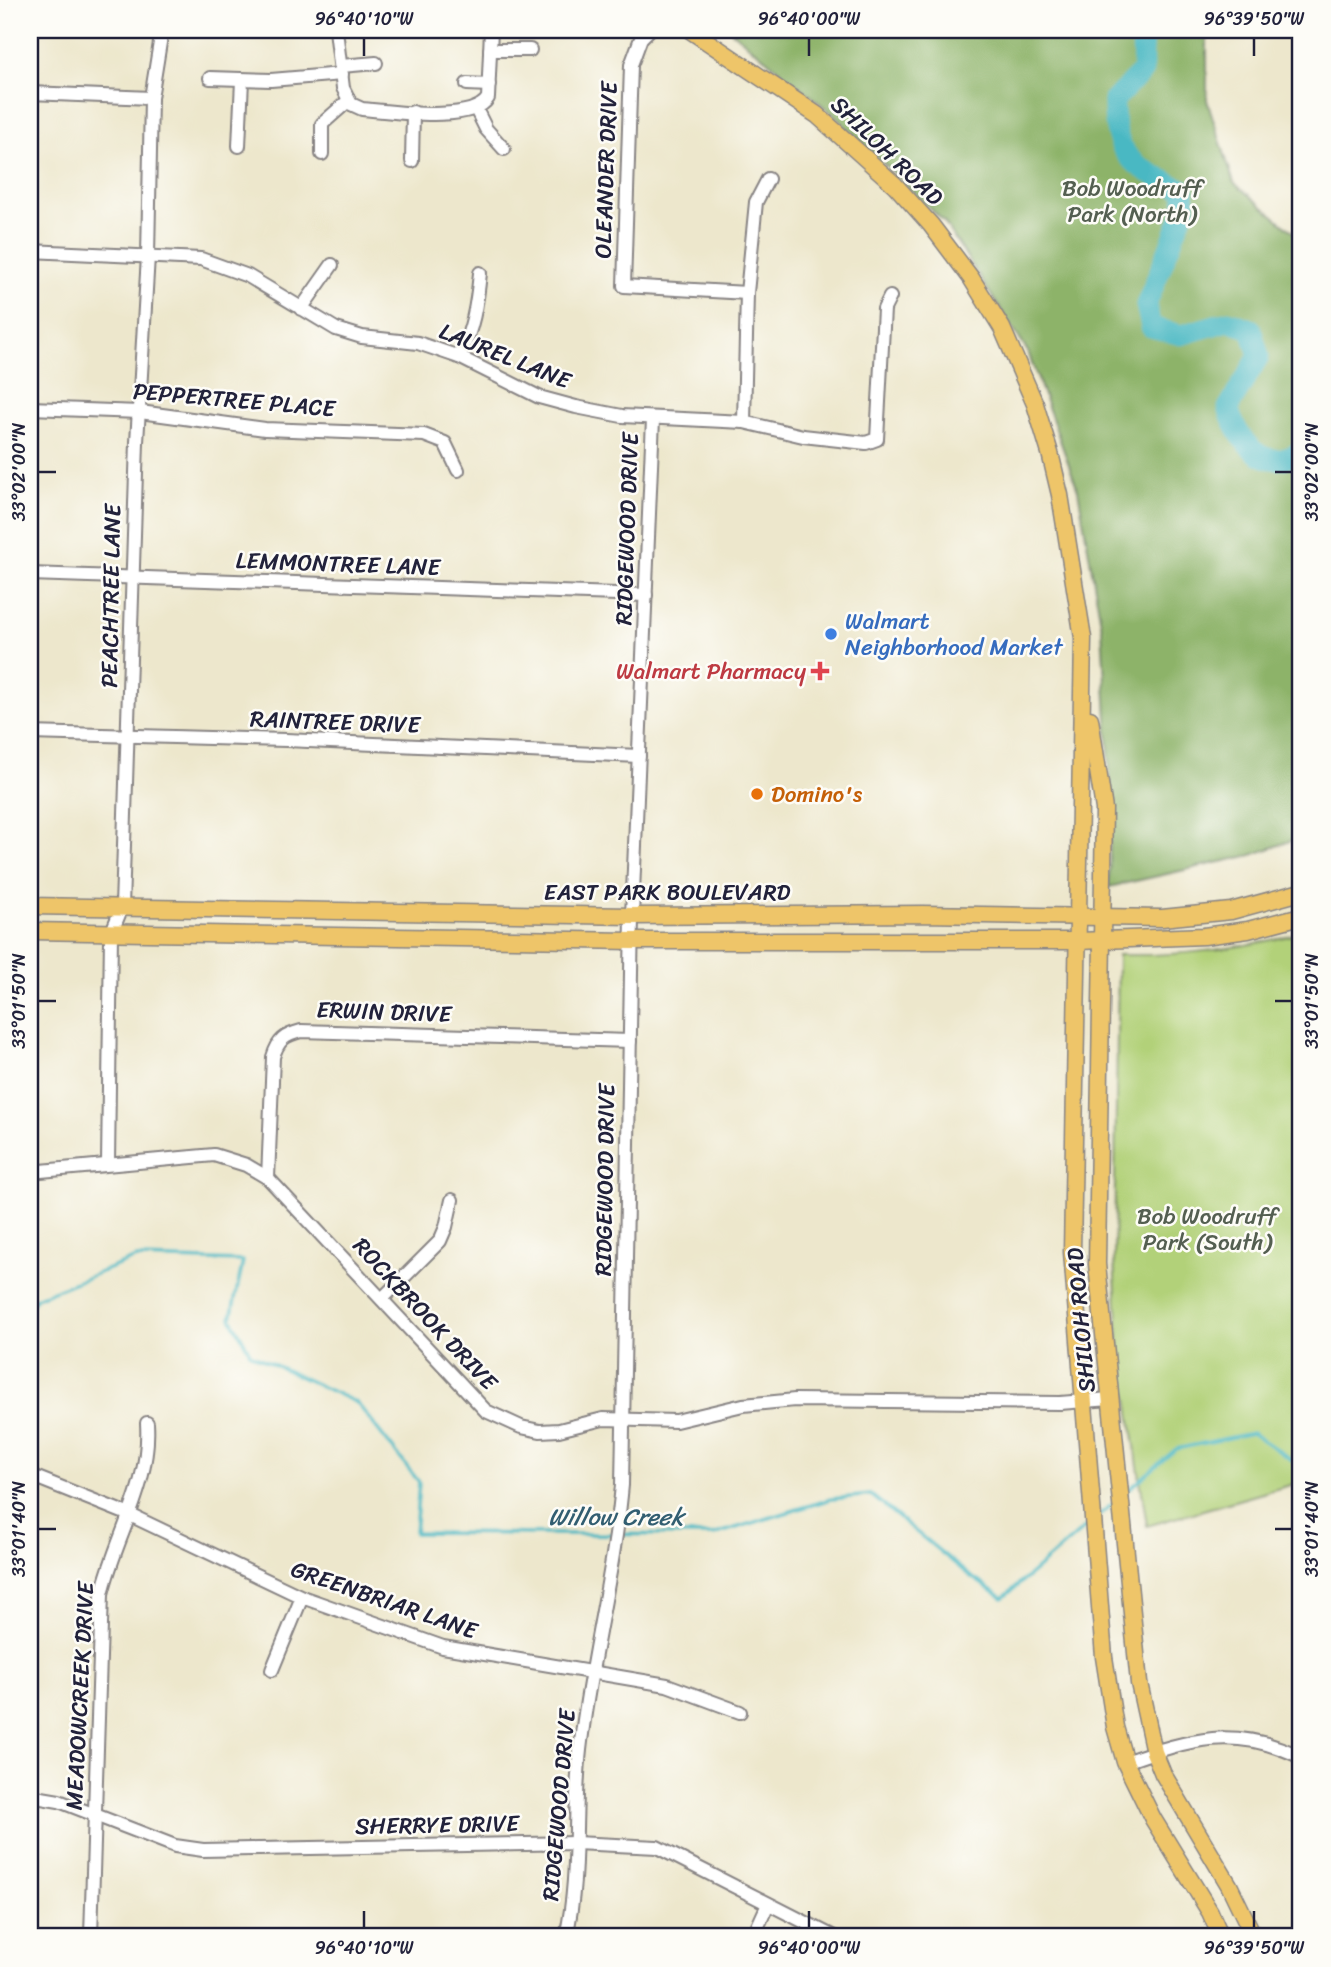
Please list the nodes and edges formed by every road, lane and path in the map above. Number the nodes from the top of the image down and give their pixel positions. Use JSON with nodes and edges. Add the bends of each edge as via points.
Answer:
{"nodes":[{"id":1,"x":162,"y":30,"type":"edge"},
{"id":2,"x":336,"y":30,"type":"edge"},
{"id":3,"x":491,"y":30,"type":"edge"},
{"id":4,"x":649,"y":30,"type":"edge"},
{"id":5,"x":690,"y":30,"type":"edge"},
{"id":6,"x":490,"y":50,"type":"junction"},
{"id":7,"x":530,"y":50,"type":"dead end"},
{"id":8,"x":376,"y":63,"type":"dead end"},
{"id":9,"x":341,"y":70,"type":"junction"},
{"id":10,"x":210,"y":78,"type":"dead end"},
{"id":11,"x":243,"y":79,"type":"junction"},
{"id":12,"x":467,"y":84,"type":"dead end"},
{"id":13,"x":489,"y":85,"type":"junction"},
{"id":14,"x":30,"y":93,"type":"edge"},
{"id":15,"x":151,"y":98,"type":"junction"},
{"id":16,"x":348,"y":101,"type":"junction"},
{"id":17,"x":476,"y":109,"type":"junction"},
{"id":18,"x":413,"y":112,"type":"junction"},
{"id":19,"x":239,"y":146,"type":"dead end"},
{"id":20,"x":504,"y":149,"type":"dead end"},
{"id":21,"x":323,"y":155,"type":"dead end"},
{"id":22,"x":412,"y":161,"type":"dead end"},
{"id":23,"x":768,"y":179,"type":"dead end"},
{"id":24,"x":30,"y":251,"type":"edge"},
{"id":25,"x":148,"y":256,"type":"junction"},
{"id":26,"x":332,"y":265,"type":"dead end"},
{"id":27,"x":480,"y":273,"type":"dead end"},
{"id":28,"x":747,"y":293,"type":"junction"},
{"id":29,"x":890,"y":297,"type":"dead end"},
{"id":30,"x":302,"y":309,"type":"junction"},
{"id":31,"x":459,"y":357,"type":"junction"},
{"id":32,"x":30,"y":408,"type":"edge"},
{"id":33,"x":140,"y":412,"type":"junction"},
{"id":34,"x":653,"y":419,"type":"junction"},
{"id":35,"x":744,"y":422,"type":"junction"},
{"id":36,"x":458,"y":470,"type":"dead end"},
{"id":37,"x":30,"y":574,"type":"edge"},
{"id":38,"x":133,"y":578,"type":"junction"},
{"id":39,"x":646,"y":595,"type":"junction"},
{"id":40,"x":1082,"y":672,"type":"junction"},
{"id":41,"x":30,"y":733,"type":"edge"},
{"id":42,"x":129,"y":738,"type":"junction"},
{"id":43,"x":639,"y":756,"type":"junction"},
{"id":44,"x":1301,"y":892,"type":"edge"},
{"id":45,"x":30,"y":906,"type":"edge"},
{"id":46,"x":122,"y":907,"type":"junction"},
{"id":47,"x":632,"y":916,"type":"junction"},
{"id":48,"x":1301,"y":916,"type":"edge"},
{"id":49,"x":1080,"y":917,"type":"junction"},
{"id":50,"x":1102,"y":918,"type":"junction"},
{"id":51,"x":30,"y":932,"type":"edge"},
{"id":52,"x":111,"y":934,"type":"junction"},
{"id":53,"x":1101,"y":940,"type":"junction"},
{"id":54,"x":632,"y":941,"type":"junction"},
{"id":55,"x":1079,"y":941,"type":"junction"},
{"id":56,"x":629,"y":1041,"type":"junction"},
{"id":57,"x":108,"y":1163,"type":"junction"},
{"id":58,"x":30,"y":1172,"type":"edge"},
{"id":59,"x":268,"y":1178,"type":"junction"},
{"id":60,"x":452,"y":1200,"type":"dead end"},
{"id":61,"x":382,"y":1299,"type":"junction"},
{"id":62,"x":1110,"y":1399,"type":"junction"},
{"id":63,"x":1084,"y":1401,"type":"junction"},
{"id":64,"x":621,"y":1419,"type":"junction"},
{"id":65,"x":147,"y":1423,"type":"dead end"},
{"id":66,"x":30,"y":1475,"type":"edge"},
{"id":67,"x":130,"y":1515,"type":"junction"},
{"id":68,"x":302,"y":1597,"type":"junction"},
{"id":69,"x":272,"y":1670,"type":"dead end"},
{"id":70,"x":592,"y":1672,"type":"junction"},
{"id":71,"x":740,"y":1712,"type":"dead end"},
{"id":72,"x":1154,"y":1752,"type":"junction"},
{"id":73,"x":1301,"y":1757,"type":"edge"},
{"id":74,"x":1125,"y":1762,"type":"junction"},
{"id":75,"x":30,"y":1796,"type":"edge"},
{"id":76,"x":95,"y":1817,"type":"junction"},
{"id":77,"x":575,"y":1843,"type":"junction"},
{"id":78,"x":768,"y":1904,"type":"junction"},
{"id":79,"x":91,"y":1935,"type":"dead end"},
{"id":80,"x":566,"y":1937,"type":"edge"},
{"id":81,"x":753,"y":1937,"type":"edge"},
{"id":82,"x":834,"y":1937,"type":"edge"},
{"id":83,"x":1222,"y":1937,"type":"edge"},
{"id":84,"x":1254,"y":1937,"type":"edge"}],
"edges":[{"from":1,"to":15,"type":"street","name":"PEACHTREE LANE"},
{"from":2,"to":9,"type":"street"},
{"from":3,"to":6,"type":"street"},
{"from":4,"to":28,"type":"street","name":"OLEANDER DRIVE","via":[[631,65],[624,286]]},
{"from":5,"to":40,"type":"main road","name":"SHILOH ROAD","via":[[817,114],[895,185],[971,278],[1002,328],[1050,453],[1060,495],[1082,635]]},
{"from":6,"to":7,"type":"street"},
{"from":6,"to":13,"type":"street"},
{"from":8,"to":9,"type":"street"},
{"from":9,"to":11,"type":"street"},
{"from":9,"to":16,"type":"street"},
{"from":10,"to":11,"type":"street"},
{"from":11,"to":19,"type":"street"},
{"from":12,"to":13,"type":"street"},
{"from":13,"to":17,"type":"street","via":[[485,103]]},
{"from":14,"to":15,"type":"street"},
{"from":15,"to":25,"type":"street","name":"PEACHTREE LANE"},
{"from":16,"to":18,"type":"street","via":[[362,109]]},
{"from":16,"to":21,"type":"street","via":[[322,124]]},
{"from":17,"to":18,"type":"street"},
{"from":17,"to":20,"type":"street"},
{"from":18,"to":22,"type":"street"},
{"from":23,"to":28,"type":"street","via":[[756,202]]},
{"from":24,"to":25,"type":"street","name":"LAUREL LANE"},
{"from":25,"to":30,"type":"street","name":"LAUREL LANE","via":[[201,259],[229,267]]},
{"from":25,"to":33,"type":"street","name":"PEACHTREE LANE"},
{"from":26,"to":30,"type":"street"},
{"from":27,"to":31,"type":"street","via":[[470,335]]},
{"from":28,"to":35,"type":"street"},
{"from":29,"to":35,"type":"street","name":"LAUREL LANE","via":[[884,309],[877,439],[866,443],[803,436]]},
{"from":30,"to":31,"type":"street","name":"LAUREL LANE","via":[[336,329],[362,337],[418,343]]},
{"from":31,"to":34,"type":"street","name":"LAUREL LANE","via":[[539,397]]},
{"from":32,"to":33,"type":"street","name":"PEPPERTREE PLACE"},
{"from":33,"to":36,"type":"street","name":"PEPPERTREE PLACE","via":[[265,429],[424,435],[445,443]]},
{"from":33,"to":38,"type":"street","name":"PEACHTREE LANE"},
{"from":34,"to":35,"type":"street","name":"LAUREL LANE"},
{"from":34,"to":39,"type":"street","name":"RIDGEWOOD DRIVE"},
{"from":37,"to":38,"type":"street","name":"LEMMONTREE LANE"},
{"from":38,"to":39,"type":"street","name":"LEMMONTREE LANE"},
{"from":38,"to":42,"type":"street","name":"PEACHTREE LANE"},
{"from":39,"to":43,"type":"street","name":"RIDGEWOOD DRIVE"},
{"from":40,"to":49,"type":"main road","name":"SHILOH ROAD"},
{"from":40,"to":50,"type":"main road","name":"SHILOH ROAD","via":[[1104,809]]},
{"from":41,"to":42,"type":"street","name":"RAINTREE DRIVE"},
{"from":42,"to":43,"type":"street","name":"RAINTREE DRIVE","via":[[286,740]]},
{"from":42,"to":46,"type":"street","name":"PEACHTREE LANE"},
{"from":43,"to":47,"type":"street","name":"RIDGEWOOD DRIVE"},
{"from":44,"to":50,"type":"main road","name":"EAST PARK BOULEVARD","via":[[1209,915]]},
{"from":45,"to":46,"type":"main road","name":"EAST PARK BOULEVARD"},
{"from":46,"to":47,"type":"main road","name":"EAST PARK BOULEVARD"},
{"from":46,"to":52,"type":"street","name":"PEACHTREE LANE"},
{"from":47,"to":49,"type":"main road","name":"EAST PARK BOULEVARD"},
{"from":47,"to":54,"type":"street","name":"RIDGEWOOD DRIVE"},
{"from":48,"to":53,"type":"main road","name":"EAST PARK BOULEVARD","via":[[1204,936]]},
{"from":49,"to":50,"type":"main road","name":"EAST PARK BOULEVARD"},
{"from":49,"to":55,"type":"main road","name":"SHILOH ROAD"},
{"from":50,"to":53,"type":"main road","name":"SHILOH ROAD"},
{"from":51,"to":52,"type":"main road","name":"EAST PARK BOULEVARD"},
{"from":52,"to":54,"type":"main road","name":"EAST PARK BOULEVARD"},
{"from":52,"to":57,"type":"street","name":"PEACHTREE LANE"},
{"from":53,"to":55,"type":"main road","name":"EAST PARK BOULEVARD"},
{"from":53,"to":62,"type":"main road","name":"SHILOH ROAD","via":[[1097,1264]]},
{"from":54,"to":55,"type":"main road","name":"EAST PARK BOULEVARD"},
{"from":54,"to":56,"type":"street","name":"RIDGEWOOD DRIVE"},
{"from":55,"to":63,"type":"main road","name":"SHILOH ROAD","via":[[1072,1242]]},
{"from":56,"to":59,"type":"street","name":"ERWIN DRIVE","via":[[302,1031],[286,1035],[276,1044],[273,1056]]},
{"from":56,"to":64,"type":"street","name":"RIDGEWOOD DRIVE"},
{"from":57,"to":58,"type":"street","name":"ROCKBROOK DRIVE"},
{"from":57,"to":59,"type":"street","name":"ROCKBROOK DRIVE","via":[[214,1155],[246,1164]]},
{"from":59,"to":61,"type":"street","name":"ROCKBROOK DRIVE"},
{"from":60,"to":61,"type":"street","via":[[440,1241]]},
{"from":61,"to":64,"type":"street","name":"ROCKBROOK DRIVE","via":[[486,1411],[540,1431]]},
{"from":62,"to":63,"type":"street","name":"ROCKBROOK DRIVE"},
{"from":62,"to":72,"type":"main road","name":"SHILOH ROAD","via":[[1139,1683]]},
{"from":63,"to":64,"type":"street","name":"ROCKBROOK DRIVE","via":[[795,1400],[743,1405],[677,1422]]},
{"from":63,"to":74,"type":"main road","name":"SHILOH ROAD","via":[[1106,1671]]},
{"from":64,"to":70,"type":"street","name":"RIDGEWOOD DRIVE","via":[[618,1528]]},
{"from":65,"to":67,"type":"street","name":"MEADOWCREEK DRIVE","via":[[149,1448]]},
{"from":66,"to":67,"type":"street","name":"GREENBRIAR LANE"},
{"from":67,"to":68,"type":"street","name":"GREENBRIAR LANE"},
{"from":67,"to":76,"type":"street","name":"MEADOWCREEK DRIVE","via":[[102,1594]]},
{"from":68,"to":69,"type":"street"},
{"from":68,"to":70,"type":"street","name":"GREENBRIAR LANE","via":[[443,1647]]},
{"from":70,"to":71,"type":"street","name":"GREENBRIAR LANE","via":[[667,1685]]},
{"from":70,"to":77,"type":"street","name":"RIDGEWOOD DRIVE","via":[[580,1749]]},
{"from":72,"to":73,"type":"street","via":[[1218,1736],[1266,1743]]},
{"from":72,"to":74,"type":"street"},
{"from":72,"to":84,"type":"main road","name":"SHILOH ROAD"},
{"from":74,"to":83,"type":"main road","name":"SHILOH ROAD"},
{"from":75,"to":76,"type":"street","name":"SHERRYE DRIVE","via":[[59,1801]]},
{"from":76,"to":77,"type":"street","name":"SHERRYE DRIVE","via":[[175,1846],[203,1850]]},
{"from":76,"to":79,"type":"street","name":"MEADOWCREEK DRIVE"},
{"from":77,"to":78,"type":"street","name":"SHERRYE DRIVE","via":[[657,1847]]},
{"from":77,"to":80,"type":"street","name":"RIDGEWOOD DRIVE","via":[[575,1894]]},
{"from":78,"to":81,"type":"street"},
{"from":78,"to":82,"type":"street","name":"SHERRYE DRIVE"}]}
